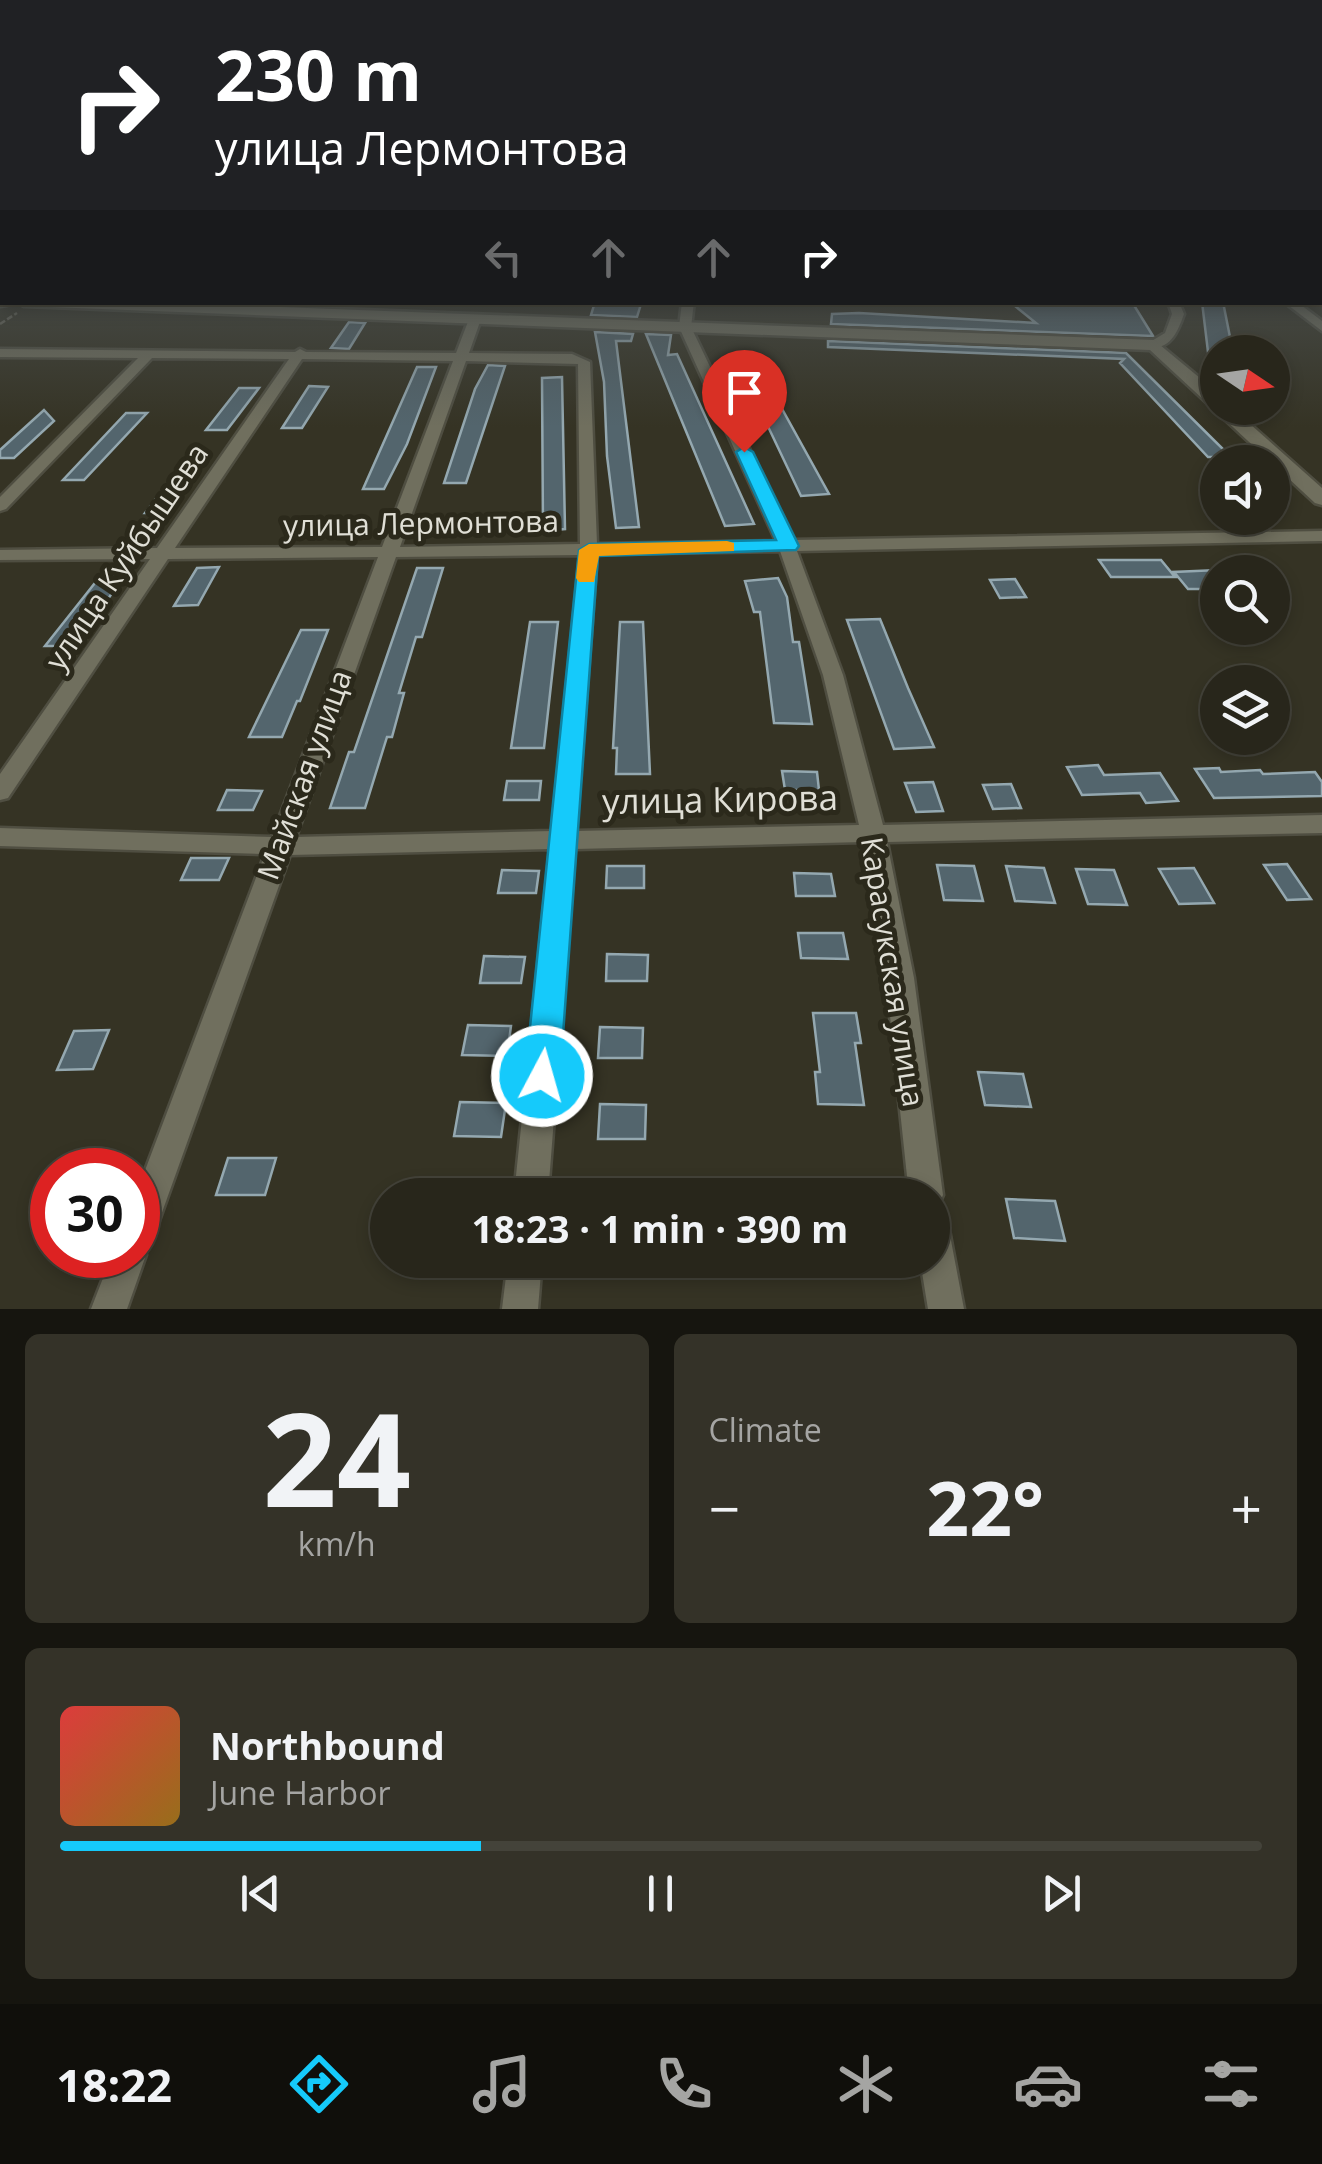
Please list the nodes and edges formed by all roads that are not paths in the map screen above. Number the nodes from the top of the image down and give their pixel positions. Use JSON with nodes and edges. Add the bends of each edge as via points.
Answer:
{"nodes":[{"id":1,"x":104,"y":305,"type":"edge"},
{"id":2,"x":688,"y":305,"type":"edge"},
{"id":3,"x":1174,"y":305,"type":"edge"},
{"id":4,"x":1293,"y":305,"type":"edge"},
{"id":5,"x":475,"y":319,"type":"junction"},
{"id":6,"x":1322,"y":326,"type":"edge"},
{"id":7,"x":685,"y":327,"type":"junction"},
{"id":8,"x":1154,"y":345,"type":"junction"},
{"id":9,"x":151,"y":352,"type":"junction"},
{"id":10,"x":0,"y":353,"type":"edge"},
{"id":11,"x":300,"y":353,"type":"junction"},
{"id":12,"x":460,"y":354,"type":"junction"},
{"id":13,"x":1200,"y":387,"type":"edge"},
{"id":14,"x":1242,"y":425,"type":"edge"},
{"id":15,"x":1322,"y":499,"type":"edge"},
{"id":16,"x":0,"y":506,"type":"edge"},
{"id":17,"x":1322,"y":536,"type":"edge"},
{"id":18,"x":789,"y":546,"type":"junction"},
{"id":19,"x":589,"y":550,"type":"junction"},
{"id":20,"x":387,"y":552,"type":"junction"},
{"id":21,"x":162,"y":554,"type":"junction"},
{"id":22,"x":0,"y":555,"type":"edge"},
{"id":23,"x":0,"y":792,"type":"edge"},
{"id":24,"x":1322,"y":824,"type":"edge"},
{"id":25,"x":872,"y":832,"type":"junction"},
{"id":26,"x":0,"y":837,"type":"edge"},
{"id":27,"x":566,"y":838,"type":"junction"},
{"id":28,"x":279,"y":846,"type":"junction"},
{"id":29,"x":160,"y":1172,"type":"edge"},
{"id":30,"x":533,"y":1178,"type":"edge"},
{"id":31,"x":923,"y":1178,"type":"edge"},
{"id":32,"x":121,"y":1278,"type":"edge"},
{"id":33,"x":523,"y":1278,"type":"edge"},
{"id":34,"x":941,"y":1278,"type":"edge"},
{"id":35,"x":110,"y":1309,"type":"edge"},
{"id":36,"x":520,"y":1309,"type":"edge"},
{"id":37,"x":946,"y":1309,"type":"edge"}],
"edges":[{"from":1,"to":5,"type":"street"},
{"from":2,"to":7,"type":"street"},
{"from":3,"to":8,"type":"street","via":[[1178,314],[1170,335]]},
{"from":4,"to":6,"type":"street"},
{"from":5,"to":7,"type":"street"},
{"from":5,"to":12,"type":"street","name":"Майская улица"},
{"from":7,"to":8,"type":"street"},
{"from":7,"to":18,"type":"street","name":"Карасукская улица"},
{"from":8,"to":13,"type":"street"},
{"from":9,"to":10,"type":"street"},
{"from":9,"to":11,"type":"street"},
{"from":9,"to":16,"type":"street"},
{"from":11,"to":12,"type":"street"},
{"from":11,"to":21,"type":"street","name":"улица Куйбышева"},
{"from":12,"to":19,"type":"street","via":[[584,362]]},
{"from":12,"to":20,"type":"street","name":"Майская улица"},
{"from":14,"to":15,"type":"street"},
{"from":17,"to":18,"type":"street","name":"улица Лермонтова"},
{"from":18,"to":19,"type":"street","name":"улица Лермонтова"},
{"from":18,"to":25,"type":"street","name":"Карасукская улица","via":[[833,674]]},
{"from":19,"to":20,"type":"street","name":"улица Лермонтова"},
{"from":19,"to":27,"type":"street"},
{"from":20,"to":21,"type":"street","name":"улица Лермонтова"},
{"from":20,"to":28,"type":"street","name":"Майская улица"},
{"from":21,"to":22,"type":"street","name":"улица Лермонтова"},
{"from":21,"to":23,"type":"street","name":"улица Куйбышева"},
{"from":24,"to":25,"type":"street","name":"улица Кирова"},
{"from":25,"to":27,"type":"street","name":"улица Кирова"},
{"from":25,"to":31,"type":"street","name":"Карасукская улица","via":[[906,1023]]},
{"from":26,"to":28,"type":"street","name":"улица Кирова"},
{"from":27,"to":28,"type":"street","name":"улица Кирова"},
{"from":27,"to":30,"type":"street"},
{"from":28,"to":29,"type":"street","name":"Майская улица"},
{"from":32,"to":35,"type":"street"},
{"from":33,"to":36,"type":"street"},
{"from":34,"to":37,"type":"street"}]}
